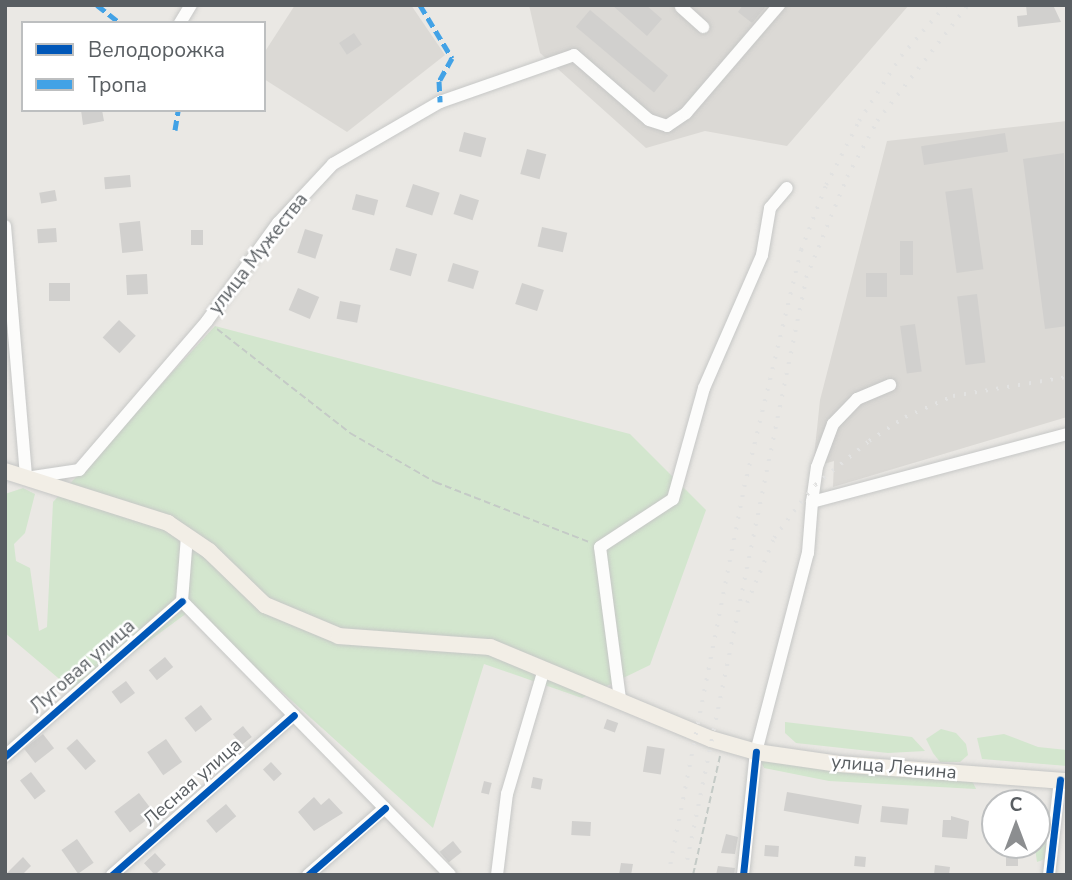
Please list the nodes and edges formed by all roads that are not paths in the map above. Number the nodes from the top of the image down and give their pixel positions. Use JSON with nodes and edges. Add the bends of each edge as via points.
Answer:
{"nodes":[{"id":1,"x":191,"y":5,"type":"edge"},
{"id":2,"x":779,"y":5,"type":"edge"},
{"id":3,"x":681,"y":6,"type":"edge"},
{"id":4,"x":181,"y":21,"type":"edge"},
{"id":5,"x":703,"y":26,"type":"dead end"},
{"id":6,"x":787,"y":188,"type":"dead end"},
{"id":7,"x":5,"y":226,"type":"edge"},
{"id":8,"x":890,"y":384,"type":"dead end"},
{"id":9,"x":1067,"y":434,"type":"edge"},
{"id":10,"x":5,"y":471,"type":"edge"},
{"id":11,"x":26,"y":478,"type":"junction"},
{"id":12,"x":813,"y":502,"type":"junction"},
{"id":13,"x":187,"y":536,"type":"junction"},
{"id":14,"x":182,"y":601,"type":"junction"},
{"id":15,"x":544,"y":669,"type":"junction"},
{"id":16,"x":620,"y":699,"type":"junction"},
{"id":17,"x":294,"y":715,"type":"junction"},
{"id":18,"x":756,"y":752,"type":"junction"},
{"id":19,"x":5,"y":756,"type":"edge"},
{"id":20,"x":1064,"y":781,"type":"edge"},
{"id":21,"x":385,"y":808,"type":"junction"},
{"id":22,"x":112,"y":875,"type":"edge"},
{"id":23,"x":308,"y":875,"type":"edge"},
{"id":24,"x":450,"y":875,"type":"edge"},
{"id":25,"x":497,"y":875,"type":"edge"},
{"id":26,"x":743,"y":875,"type":"edge"},
{"id":27,"x":1049,"y":875,"type":"edge"}],
"edges":[{"from":1,"to":4,"type":"street"},
{"from":2,"to":11,"type":"street","name":"улица Мужества","via":[[686,113],[667,126],[649,120],[574,55],[440,102],[333,164],[278,223],[207,321],[79,470]]},
{"from":3,"to":5,"type":"street"},
{"from":6,"to":16,"type":"street","via":[[770,208],[762,256],[704,388],[673,499],[600,547]]},
{"from":7,"to":11,"type":"street"},
{"from":8,"to":12,"type":"street","via":[[857,399],[833,424],[817,467]]},
{"from":9,"to":12,"type":"street"},
{"from":10,"to":11,"type":"main road","name":"улица Ленина"},
{"from":11,"to":13,"type":"main road","name":"улица Ленина","via":[[169,523]]},
{"from":12,"to":18,"type":"street","via":[[808,554]]},
{"from":13,"to":14,"type":"street"},
{"from":13,"to":15,"type":"main road","name":"улица Ленина","via":[[265,605],[339,636],[490,647]]},
{"from":14,"to":17,"type":"street"},
{"from":14,"to":19,"type":"street","name":"Луговая улица"},
{"from":15,"to":16,"type":"main road","name":"улица Ленина"},
{"from":15,"to":25,"type":"street","via":[[507,794]]},
{"from":16,"to":18,"type":"main road","name":"улица Ленина","via":[[723,743]]},
{"from":17,"to":21,"type":"street"},
{"from":17,"to":22,"type":"street","name":"Лесная улица"},
{"from":18,"to":20,"type":"main road","name":"улица Ленина","via":[[839,764]]},
{"from":18,"to":26,"type":"street"},
{"from":20,"to":27,"type":"street"},
{"from":21,"to":23,"type":"street"},
{"from":21,"to":24,"type":"street"}]}
